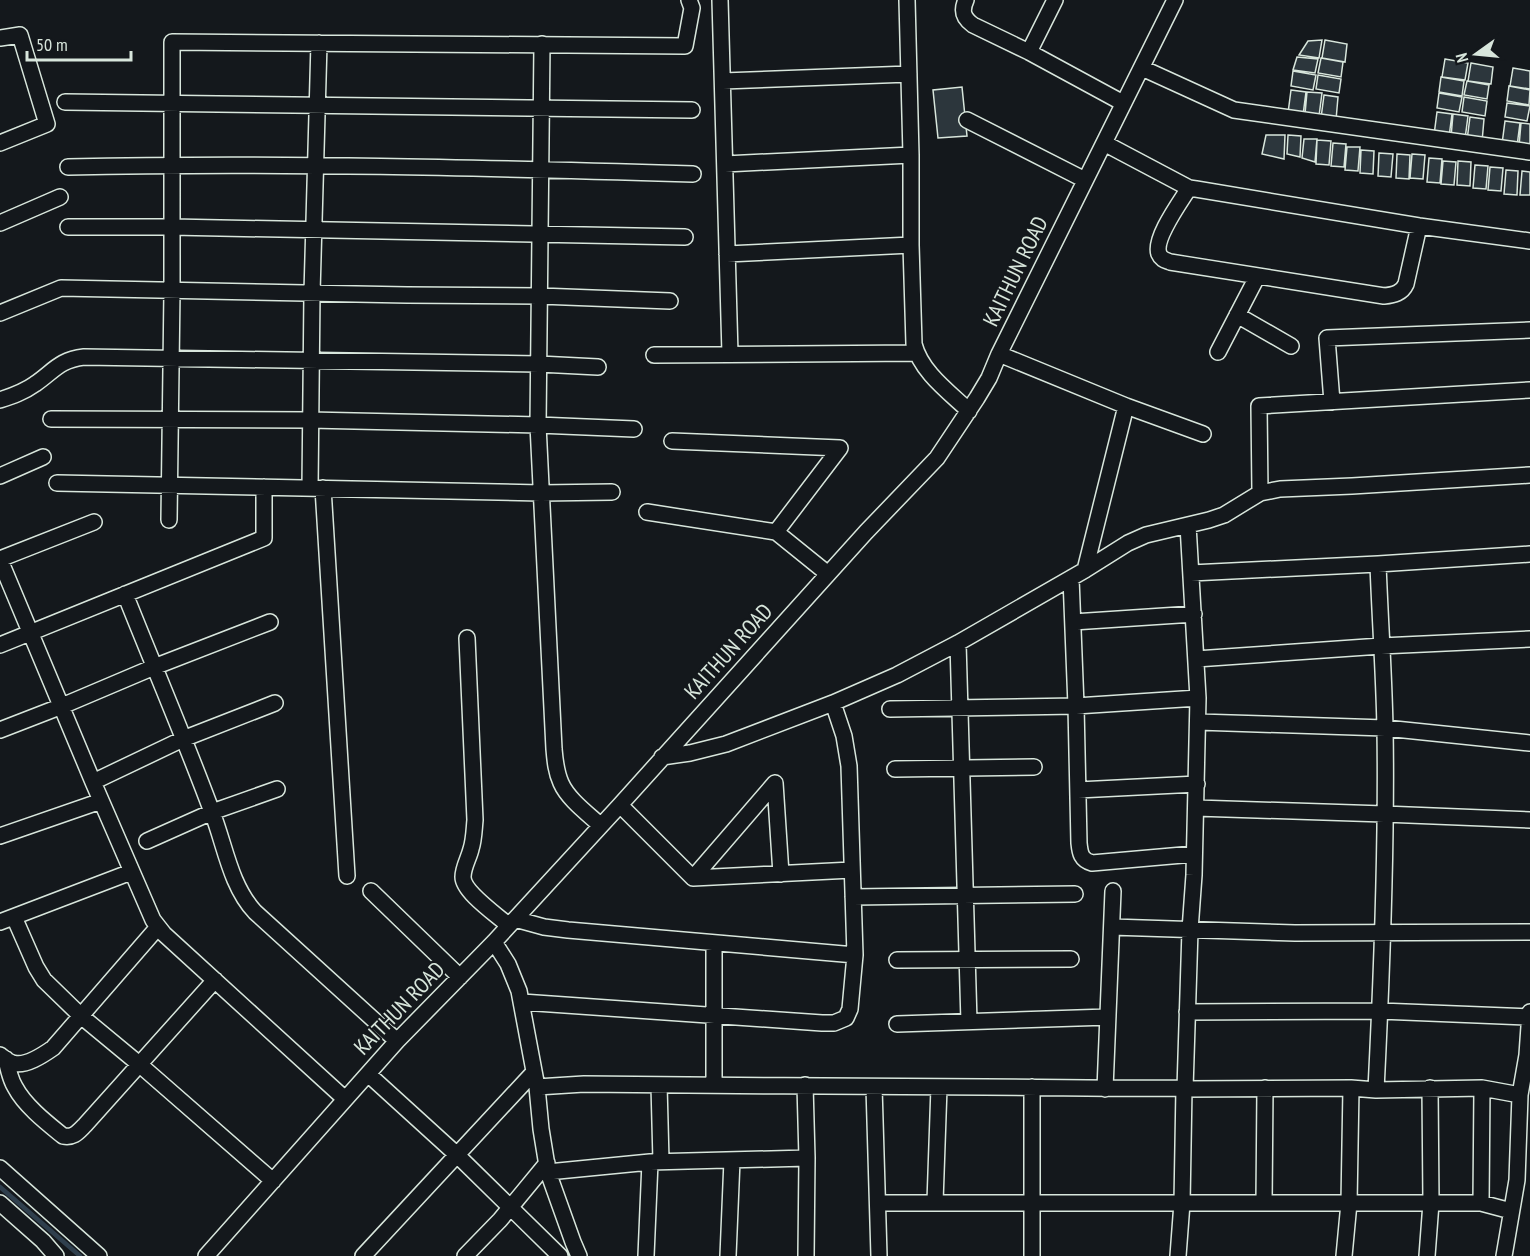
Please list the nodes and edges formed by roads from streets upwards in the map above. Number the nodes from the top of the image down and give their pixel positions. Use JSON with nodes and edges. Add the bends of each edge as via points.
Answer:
{"nodes":[{"id":1,"x":689,"y":0,"type":"edge"},
{"id":2,"x":720,"y":0,"type":"edge"},
{"id":3,"x":907,"y":0,"type":"edge"},
{"id":4,"x":966,"y":0,"type":"edge"},
{"id":5,"x":1054,"y":0,"type":"edge"},
{"id":6,"x":1174,"y":0,"type":"edge"},
{"id":7,"x":0,"y":38,"type":"edge"},
{"id":8,"x":319,"y":43,"type":"junction"},
{"id":9,"x":542,"y":44,"type":"junction"},
{"id":10,"x":1029,"y":52,"type":"junction"},
{"id":11,"x":1142,"y":68,"type":"junction"},
{"id":12,"x":909,"y":74,"type":"junction"},
{"id":13,"x":723,"y":81,"type":"junction"},
{"id":14,"x":65,"y":102,"type":"dead end"},
{"id":15,"x":172,"y":104,"type":"junction"},
{"id":16,"x":1123,"y":104,"type":"junction"},
{"id":17,"x":317,"y":106,"type":"junction"},
{"id":18,"x":542,"y":108,"type":"junction"},
{"id":19,"x":692,"y":110,"type":"dead end"},
{"id":20,"x":967,"y":120,"type":"dead end"},
{"id":21,"x":0,"y":143,"type":"edge"},
{"id":22,"x":1104,"y":143,"type":"junction"},
{"id":23,"x":1530,"y":152,"type":"edge"},
{"id":24,"x":911,"y":155,"type":"junction"},
{"id":25,"x":725,"y":164,"type":"junction"},
{"id":26,"x":172,"y":165,"type":"junction"},
{"id":27,"x":315,"y":165,"type":"junction"},
{"id":28,"x":68,"y":167,"type":"dead end"},
{"id":29,"x":540,"y":169,"type":"junction"},
{"id":30,"x":693,"y":174,"type":"dead end"},
{"id":31,"x":1085,"y":180,"type":"junction"},
{"id":32,"x":1189,"y":188,"type":"junction"},
{"id":33,"x":60,"y":197,"type":"dead end"},
{"id":34,"x":0,"y":223,"type":"edge"},
{"id":35,"x":1419,"y":226,"type":"junction"},
{"id":36,"x":68,"y":227,"type":"dead end"},
{"id":37,"x":172,"y":227,"type":"junction"},
{"id":38,"x":314,"y":231,"type":"junction"},
{"id":39,"x":540,"y":235,"type":"junction"},
{"id":40,"x":685,"y":237,"type":"dead end"},
{"id":41,"x":1530,"y":241,"type":"edge"},
{"id":42,"x":911,"y":245,"type":"junction"},
{"id":43,"x":727,"y":254,"type":"junction"},
{"id":44,"x":1257,"y":277,"type":"junction"},
{"id":45,"x":172,"y":291,"type":"junction"},
{"id":46,"x":312,"y":293,"type":"junction"},
{"id":47,"x":540,"y":296,"type":"junction"},
{"id":48,"x":670,"y":300,"type":"dead end"},
{"id":49,"x":0,"y":313,"type":"edge"},
{"id":50,"x":1237,"y":315,"type":"junction"},
{"id":51,"x":1530,"y":330,"type":"edge"},
{"id":52,"x":1291,"y":346,"type":"dead end"},
{"id":53,"x":1218,"y":352,"type":"dead end"},
{"id":54,"x":916,"y":353,"type":"junction"},
{"id":55,"x":654,"y":354,"type":"dead end"},
{"id":56,"x":729,"y":354,"type":"junction"},
{"id":57,"x":999,"y":354,"type":"junction"},
{"id":58,"x":171,"y":358,"type":"junction"},
{"id":59,"x":311,"y":361,"type":"junction"},
{"id":60,"x":539,"y":364,"type":"junction"},
{"id":61,"x":598,"y":367,"type":"dead end"},
{"id":62,"x":1530,"y":390,"type":"edge"},
{"id":63,"x":0,"y":400,"type":"edge"},
{"id":64,"x":1332,"y":402,"type":"junction"},
{"id":65,"x":1126,"y":406,"type":"junction"},
{"id":66,"x":969,"y":411,"type":"junction"},
{"id":67,"x":51,"y":419,"type":"dead end"},
{"id":68,"x":310,"y":420,"type":"junction"},
{"id":69,"x":170,"y":421,"type":"junction"},
{"id":70,"x":538,"y":425,"type":"junction"},
{"id":71,"x":634,"y":429,"type":"dead end"},
{"id":72,"x":1203,"y":434,"type":"dead end"},
{"id":73,"x":672,"y":441,"type":"dead end"},
{"id":74,"x":43,"y":458,"type":"dead end"},
{"id":75,"x":1530,"y":475,"type":"edge"},
{"id":76,"x":0,"y":476,"type":"edge"},
{"id":77,"x":57,"y":483,"type":"dead end"},
{"id":78,"x":169,"y":485,"type":"junction"},
{"id":79,"x":264,"y":487,"type":"junction"},
{"id":80,"x":317,"y":488,"type":"junction"},
{"id":81,"x":612,"y":492,"type":"dead end"},
{"id":82,"x":541,"y":493,"type":"junction"},
{"id":83,"x":1260,"y":493,"type":"junction"},
{"id":84,"x":648,"y":512,"type":"dead end"},
{"id":85,"x":169,"y":520,"type":"dead end"},
{"id":86,"x":94,"y":522,"type":"dead end"},
{"id":87,"x":1188,"y":525,"type":"junction"},
{"id":88,"x":776,"y":532,"type":"junction"},
{"id":89,"x":1530,"y":554,"type":"edge"},
{"id":90,"x":0,"y":560,"type":"edge"},
{"id":91,"x":1378,"y":564,"type":"junction"},
{"id":92,"x":1085,"y":570,"type":"junction"},
{"id":93,"x":1191,"y":573,"type":"junction"},
{"id":94,"x":828,"y":574,"type":"junction"},
{"id":95,"x":1071,"y":578,"type":"junction"},
{"id":96,"x":125,"y":594,"type":"junction"},
{"id":97,"x":1194,"y":614,"type":"junction"},
{"id":98,"x":270,"y":622,"type":"dead end"},
{"id":99,"x":1073,"y":622,"type":"junction"},
{"id":100,"x":31,"y":633,"type":"junction"},
{"id":101,"x":467,"y":638,"type":"dead end"},
{"id":102,"x":1530,"y":639,"type":"edge"},
{"id":103,"x":958,"y":644,"type":"junction"},
{"id":104,"x":0,"y":645,"type":"edge"},
{"id":105,"x":1381,"y":646,"type":"junction"},
{"id":106,"x":1196,"y":659,"type":"junction"},
{"id":107,"x":154,"y":667,"type":"junction"},
{"id":108,"x":1198,"y":698,"type":"junction"},
{"id":109,"x":275,"y":703,"type":"dead end"},
{"id":110,"x":833,"y":703,"type":"junction"},
{"id":111,"x":62,"y":706,"type":"junction"},
{"id":112,"x":1076,"y":706,"type":"junction"},
{"id":113,"x":960,"y":708,"type":"junction"},
{"id":114,"x":890,"y":709,"type":"dead end"},
{"id":115,"x":1198,"y":722,"type":"junction"},
{"id":116,"x":1385,"y":728,"type":"junction"},
{"id":117,"x":0,"y":730,"type":"edge"},
{"id":118,"x":183,"y":739,"type":"junction"},
{"id":119,"x":1530,"y":743,"type":"edge"},
{"id":120,"x":662,"y":757,"type":"junction"},
{"id":121,"x":1034,"y":767,"type":"dead end"},
{"id":122,"x":961,"y":768,"type":"junction"},
{"id":123,"x":895,"y":769,"type":"dead end"},
{"id":124,"x":93,"y":782,"type":"junction"},
{"id":125,"x":1197,"y":784,"type":"junction"},
{"id":126,"x":277,"y":789,"type":"dead end"},
{"id":127,"x":1078,"y":790,"type":"junction"},
{"id":128,"x":101,"y":801,"type":"junction"},
{"id":129,"x":620,"y":805,"type":"junction"},
{"id":130,"x":1196,"y":808,"type":"junction"},
{"id":131,"x":212,"y":812,"type":"junction"},
{"id":132,"x":1384,"y":814,"type":"junction"},
{"id":133,"x":1530,"y":820,"type":"edge"},
{"id":134,"x":600,"y":825,"type":"junction"},
{"id":135,"x":1,"y":832,"type":"edge"},
{"id":136,"x":147,"y":841,"type":"dead end"},
{"id":137,"x":1194,"y":854,"type":"junction"},
{"id":138,"x":852,"y":870,"type":"junction"},
{"id":139,"x":131,"y":872,"type":"junction"},
{"id":140,"x":781,"y":874,"type":"junction"},
{"id":141,"x":347,"y":876,"type":"dead end"},
{"id":142,"x":693,"y":878,"type":"junction"},
{"id":143,"x":371,"y":891,"type":"dead end"},
{"id":144,"x":1113,"y":891,"type":"dead end"},
{"id":145,"x":1075,"y":894,"type":"dead end"},
{"id":146,"x":965,"y":895,"type":"junction"},
{"id":147,"x":853,"y":897,"type":"junction"},
{"id":148,"x":7,"y":920,"type":"edge"},
{"id":149,"x":512,"y":922,"type":"junction"},
{"id":150,"x":158,"y":927,"type":"junction"},
{"id":151,"x":1112,"y":927,"type":"junction"},
{"id":152,"x":1190,"y":930,"type":"junction"},
{"id":153,"x":1384,"y":932,"type":"junction"},
{"id":154,"x":1530,"y":932,"type":"edge"},
{"id":155,"x":494,"y":942,"type":"junction"},
{"id":156,"x":714,"y":943,"type":"junction"},
{"id":157,"x":855,"y":955,"type":"junction"},
{"id":158,"x":1071,"y":959,"type":"dead end"},
{"id":159,"x":897,"y":960,"type":"dead end"},
{"id":160,"x":967,"y":960,"type":"junction"},
{"id":161,"x":460,"y":976,"type":"junction"},
{"id":162,"x":215,"y":980,"type":"junction"},
{"id":163,"x":522,"y":1002,"type":"junction"},
{"id":164,"x":1380,"y":1011,"type":"junction"},
{"id":165,"x":1187,"y":1012,"type":"junction"},
{"id":166,"x":1530,"y":1012,"type":"edge"},
{"id":167,"x":81,"y":1016,"type":"junction"},
{"id":168,"x":715,"y":1016,"type":"junction"},
{"id":169,"x":1108,"y":1017,"type":"junction"},
{"id":170,"x":1529,"y":1017,"type":"edge"},
{"id":171,"x":969,"y":1022,"type":"junction"},
{"id":172,"x":897,"y":1024,"type":"dead end"},
{"id":173,"x":398,"y":1041,"type":"junction"},
{"id":174,"x":1529,"y":1055,"type":"edge"},
{"id":175,"x":3,"y":1057,"type":"edge"},
{"id":176,"x":139,"y":1065,"type":"junction"},
{"id":177,"x":368,"y":1074,"type":"junction"},
{"id":178,"x":535,"y":1079,"type":"junction"},
{"id":179,"x":659,"y":1085,"type":"junction"},
{"id":180,"x":714,"y":1085,"type":"junction"},
{"id":181,"x":806,"y":1085,"type":"junction"},
{"id":182,"x":874,"y":1087,"type":"junction"},
{"id":183,"x":939,"y":1087,"type":"junction"},
{"id":184,"x":1032,"y":1087,"type":"junction"},
{"id":185,"x":1184,"y":1088,"type":"junction"},
{"id":186,"x":1264,"y":1088,"type":"junction"},
{"id":187,"x":1351,"y":1088,"type":"junction"},
{"id":188,"x":1430,"y":1088,"type":"junction"},
{"id":189,"x":1482,"y":1088,"type":"junction"},
{"id":190,"x":1105,"y":1089,"type":"junction"},
{"id":191,"x":1376,"y":1090,"type":"junction"},
{"id":192,"x":1520,"y":1095,"type":"junction"},
{"id":193,"x":345,"y":1099,"type":"junction"},
{"id":194,"x":1524,"y":1145,"type":"edge"},
{"id":195,"x":456,"y":1154,"type":"junction"},
{"id":196,"x":807,"y":1158,"type":"junction"},
{"id":197,"x":732,"y":1160,"type":"junction"},
{"id":198,"x":655,"y":1161,"type":"junction"},
{"id":199,"x":0,"y":1168,"type":"edge"},
{"id":200,"x":548,"y":1168,"type":"junction"},
{"id":201,"x":273,"y":1181,"type":"junction"},
{"id":202,"x":935,"y":1202,"type":"junction"},
{"id":203,"x":1032,"y":1202,"type":"junction"},
{"id":204,"x":0,"y":1203,"type":"edge"},
{"id":205,"x":879,"y":1203,"type":"junction"},
{"id":206,"x":1182,"y":1203,"type":"junction"},
{"id":207,"x":1264,"y":1203,"type":"junction"},
{"id":208,"x":1349,"y":1203,"type":"junction"},
{"id":209,"x":1431,"y":1203,"type":"junction"},
{"id":210,"x":1480,"y":1203,"type":"junction"},
{"id":211,"x":511,"y":1207,"type":"junction"},
{"id":212,"x":1511,"y":1211,"type":"junction"},
{"id":213,"x":576,"y":1249,"type":"edge"},
{"id":214,"x":56,"y":1256,"type":"edge"},
{"id":215,"x":99,"y":1256,"type":"edge"},
{"id":216,"x":206,"y":1256,"type":"edge"},
{"id":217,"x":363,"y":1256,"type":"edge"},
{"id":218,"x":465,"y":1256,"type":"edge"},
{"id":219,"x":560,"y":1256,"type":"edge"},
{"id":220,"x":646,"y":1256,"type":"edge"},
{"id":221,"x":728,"y":1256,"type":"edge"},
{"id":222,"x":806,"y":1256,"type":"edge"},
{"id":223,"x":879,"y":1256,"type":"edge"},
{"id":224,"x":1032,"y":1256,"type":"edge"},
{"id":225,"x":1178,"y":1256,"type":"edge"},
{"id":226,"x":1344,"y":1256,"type":"edge"},
{"id":227,"x":1427,"y":1256,"type":"edge"},
{"id":228,"x":1504,"y":1256,"type":"edge"}],
"edges":[{"from":1,"to":9,"type":"street","via":[[692,8],[685,46]]},
{"from":2,"to":13,"type":"street"},
{"from":3,"to":12,"type":"street"},
{"from":4,"to":10,"type":"street","via":[[963,11],[967,21]]},
{"from":5,"to":10,"type":"street"},
{"from":6,"to":11,"type":"street","name":"KAITHUN ROAD"},
{"from":7,"to":21,"type":"street","via":[[20,35],[46,124]]},
{"from":8,"to":9,"type":"street"},
{"from":8,"to":15,"type":"street","via":[[172,42]]},
{"from":8,"to":17,"type":"street"},
{"from":9,"to":18,"type":"street"},
{"from":10,"to":16,"type":"street"},
{"from":11,"to":16,"type":"street","name":"KAITHUN ROAD"},
{"from":11,"to":23,"type":"street","via":[[1234,110]]},
{"from":12,"to":13,"type":"street"},
{"from":12,"to":24,"type":"street"},
{"from":13,"to":25,"type":"street"},
{"from":14,"to":15,"type":"street"},
{"from":15,"to":17,"type":"street"},
{"from":15,"to":26,"type":"street"},
{"from":16,"to":22,"type":"street","name":"KAITHUN ROAD"},
{"from":17,"to":18,"type":"street"},
{"from":17,"to":27,"type":"street"},
{"from":18,"to":19,"type":"street"},
{"from":18,"to":29,"type":"street"},
{"from":20,"to":31,"type":"street"},
{"from":22,"to":31,"type":"street","name":"KAITHUN ROAD"},
{"from":22,"to":32,"type":"street"},
{"from":24,"to":25,"type":"street"},
{"from":24,"to":42,"type":"street"},
{"from":25,"to":43,"type":"street"},
{"from":26,"to":27,"type":"street"},
{"from":26,"to":28,"type":"street"},
{"from":26,"to":37,"type":"street"},
{"from":27,"to":29,"type":"street"},
{"from":27,"to":38,"type":"street"},
{"from":29,"to":30,"type":"street"},
{"from":29,"to":39,"type":"street"},
{"from":31,"to":57,"type":"street","name":"KAITHUN ROAD"},
{"from":32,"to":35,"type":"street"},
{"from":32,"to":44,"type":"street","via":[[1161,234],[1159,255],[1170,262]]},
{"from":33,"to":34,"type":"street"},
{"from":35,"to":41,"type":"street"},
{"from":35,"to":44,"type":"street","via":[[1407,284],[1391,295]]},
{"from":36,"to":37,"type":"street"},
{"from":37,"to":38,"type":"street"},
{"from":37,"to":45,"type":"street"},
{"from":38,"to":39,"type":"street"},
{"from":38,"to":46,"type":"street"},
{"from":39,"to":40,"type":"street"},
{"from":39,"to":47,"type":"street"},
{"from":42,"to":43,"type":"street"},
{"from":42,"to":54,"type":"street"},
{"from":43,"to":56,"type":"street"},
{"from":44,"to":50,"type":"street"},
{"from":45,"to":46,"type":"street"},
{"from":45,"to":49,"type":"street","via":[[61,288]]},
{"from":45,"to":58,"type":"street"},
{"from":46,"to":47,"type":"street"},
{"from":46,"to":59,"type":"street"},
{"from":47,"to":48,"type":"street"},
{"from":47,"to":60,"type":"street"},
{"from":50,"to":52,"type":"street"},
{"from":50,"to":53,"type":"street"},
{"from":51,"to":64,"type":"street","via":[[1327,338]]},
{"from":54,"to":56,"type":"street"},
{"from":54,"to":66,"type":"street","via":[[928,372]]},
{"from":55,"to":56,"type":"street"},
{"from":57,"to":65,"type":"street"},
{"from":57,"to":66,"type":"street","name":"KAITHUN ROAD"},
{"from":58,"to":59,"type":"street"},
{"from":58,"to":63,"type":"street","via":[[76,358],[54,368],[26,390]]},
{"from":58,"to":69,"type":"street"},
{"from":59,"to":60,"type":"street"},
{"from":59,"to":68,"type":"street"},
{"from":60,"to":61,"type":"street"},
{"from":60,"to":70,"type":"street"},
{"from":62,"to":64,"type":"street"},
{"from":64,"to":83,"type":"street","via":[[1258,405]]},
{"from":65,"to":72,"type":"street"},
{"from":65,"to":92,"type":"street"},
{"from":66,"to":94,"type":"street","name":"KAITHUN ROAD","via":[[937,458]]},
{"from":67,"to":69,"type":"street"},
{"from":68,"to":69,"type":"street"},
{"from":68,"to":70,"type":"street"},
{"from":68,"to":80,"type":"street"},
{"from":69,"to":78,"type":"street"},
{"from":70,"to":71,"type":"street"},
{"from":70,"to":82,"type":"street"},
{"from":73,"to":88,"type":"street","via":[[840,448]]},
{"from":74,"to":76,"type":"street"},
{"from":75,"to":83,"type":"street"},
{"from":77,"to":78,"type":"street"},
{"from":78,"to":79,"type":"street"},
{"from":78,"to":85,"type":"street"},
{"from":79,"to":80,"type":"street"},
{"from":79,"to":96,"type":"street","via":[[264,537]]},
{"from":80,"to":82,"type":"street"},
{"from":80,"to":141,"type":"street"},
{"from":81,"to":82,"type":"street"},
{"from":82,"to":134,"type":"street","via":[[556,767],[567,794]]},
{"from":83,"to":87,"type":"street","via":[[1224,515]]},
{"from":84,"to":88,"type":"street"},
{"from":86,"to":90,"type":"street"},
{"from":87,"to":92,"type":"street","via":[[1146,535]]},
{"from":87,"to":93,"type":"street"},
{"from":88,"to":94,"type":"street"},
{"from":89,"to":91,"type":"street"},
{"from":90,"to":100,"type":"street"},
{"from":91,"to":93,"type":"street"},
{"from":91,"to":105,"type":"street"},
{"from":92,"to":95,"type":"street"},
{"from":93,"to":97,"type":"street"},
{"from":94,"to":120,"type":"street","name":"KAITHUN ROAD"},
{"from":95,"to":99,"type":"street"},
{"from":95,"to":103,"type":"street"},
{"from":96,"to":100,"type":"street"},
{"from":96,"to":107,"type":"street"},
{"from":97,"to":99,"type":"street"},
{"from":97,"to":106,"type":"street"},
{"from":98,"to":107,"type":"street"},
{"from":99,"to":112,"type":"street"},
{"from":100,"to":104,"type":"street"},
{"from":100,"to":111,"type":"street"},
{"from":101,"to":149,"type":"street","via":[[475,820],[463,879],[468,889]]},
{"from":102,"to":105,"type":"street"},
{"from":103,"to":110,"type":"street"},
{"from":103,"to":113,"type":"street"},
{"from":105,"to":106,"type":"street"},
{"from":105,"to":116,"type":"street"},
{"from":106,"to":108,"type":"street"},
{"from":107,"to":111,"type":"street"},
{"from":107,"to":118,"type":"street"},
{"from":108,"to":112,"type":"street"},
{"from":108,"to":115,"type":"street"},
{"from":109,"to":118,"type":"street"},
{"from":110,"to":120,"type":"street","via":[[726,744]]},
{"from":110,"to":138,"type":"street","via":[[849,766]]},
{"from":111,"to":117,"type":"street"},
{"from":111,"to":124,"type":"street"},
{"from":112,"to":113,"type":"street"},
{"from":112,"to":127,"type":"street"},
{"from":113,"to":114,"type":"street"},
{"from":113,"to":122,"type":"street"},
{"from":115,"to":116,"type":"street"},
{"from":115,"to":125,"type":"street"},
{"from":116,"to":119,"type":"street"},
{"from":116,"to":132,"type":"street"},
{"from":118,"to":124,"type":"street"},
{"from":118,"to":131,"type":"street"},
{"from":120,"to":129,"type":"street","name":"KAITHUN ROAD"},
{"from":121,"to":122,"type":"street"},
{"from":122,"to":123,"type":"street"},
{"from":122,"to":146,"type":"street"},
{"from":124,"to":128,"type":"street"},
{"from":125,"to":127,"type":"street"},
{"from":125,"to":130,"type":"street"},
{"from":126,"to":131,"type":"street"},
{"from":127,"to":137,"type":"street","via":[[1080,854],[1086,861]]},
{"from":128,"to":135,"type":"street"},
{"from":128,"to":139,"type":"street"},
{"from":129,"to":134,"type":"street","name":"KAITHUN ROAD"},
{"from":129,"to":142,"type":"street"},
{"from":130,"to":132,"type":"street"},
{"from":130,"to":137,"type":"street"},
{"from":131,"to":136,"type":"street"},
{"from":131,"to":173,"type":"street","via":[[236,882],[249,905]]},
{"from":132,"to":133,"type":"street"},
{"from":132,"to":153,"type":"street"},
{"from":134,"to":149,"type":"street","name":"KAITHUN ROAD"},
{"from":137,"to":152,"type":"street"},
{"from":138,"to":140,"type":"street"},
{"from":138,"to":147,"type":"street"},
{"from":139,"to":148,"type":"street"},
{"from":139,"to":150,"type":"street"},
{"from":140,"to":142,"type":"street"},
{"from":140,"to":142,"type":"street","via":[[775,783]]},
{"from":143,"to":161,"type":"street"},
{"from":144,"to":151,"type":"street"},
{"from":145,"to":146,"type":"street"},
{"from":146,"to":147,"type":"street"},
{"from":146,"to":160,"type":"street"},
{"from":147,"to":157,"type":"street"},
{"from":148,"to":167,"type":"street","via":[[39,974]]},
{"from":149,"to":155,"type":"street","name":"KAITHUN ROAD"},
{"from":149,"to":156,"type":"street"},
{"from":150,"to":162,"type":"street"},
{"from":150,"to":167,"type":"street"},
{"from":151,"to":152,"type":"street"},
{"from":151,"to":169,"type":"street"},
{"from":152,"to":153,"type":"street"},
{"from":152,"to":165,"type":"street"},
{"from":153,"to":154,"type":"street"},
{"from":153,"to":164,"type":"street"},
{"from":155,"to":161,"type":"street","name":"KAITHUN ROAD"},
{"from":155,"to":163,"type":"street","via":[[508,964]]},
{"from":156,"to":157,"type":"street"},
{"from":156,"to":168,"type":"street"},
{"from":157,"to":168,"type":"street","via":[[850,1009],[842,1021]]},
{"from":158,"to":160,"type":"street"},
{"from":159,"to":160,"type":"street"},
{"from":160,"to":171,"type":"street"},
{"from":161,"to":173,"type":"street","name":"KAITHUN ROAD"},
{"from":162,"to":176,"type":"street"},
{"from":162,"to":193,"type":"street"},
{"from":163,"to":168,"type":"street"},
{"from":163,"to":178,"type":"street"},
{"from":164,"to":165,"type":"street"},
{"from":164,"to":170,"type":"street"},
{"from":164,"to":191,"type":"street"},
{"from":165,"to":185,"type":"street"},
{"from":166,"to":170,"type":"street"},
{"from":167,"to":175,"type":"street","via":[[44,1054],[19,1064]]},
{"from":167,"to":176,"type":"street"},
{"from":168,"to":180,"type":"street"},
{"from":169,"to":171,"type":"street"},
{"from":169,"to":190,"type":"street"},
{"from":170,"to":174,"type":"street"},
{"from":171,"to":172,"type":"street"},
{"from":173,"to":177,"type":"street","name":"KAITHUN ROAD"},
{"from":174,"to":192,"type":"street"},
{"from":175,"to":176,"type":"street","via":[[19,1094],[67,1137],[77,1132]]},
{"from":176,"to":201,"type":"street"},
{"from":177,"to":193,"type":"street","name":"KAITHUN ROAD"},
{"from":177,"to":195,"type":"street"},
{"from":178,"to":179,"type":"street"},
{"from":178,"to":195,"type":"street"},
{"from":178,"to":200,"type":"street"},
{"from":179,"to":180,"type":"street"},
{"from":179,"to":198,"type":"street"},
{"from":180,"to":181,"type":"street"},
{"from":181,"to":182,"type":"street"},
{"from":181,"to":196,"type":"street"},
{"from":182,"to":183,"type":"street"},
{"from":182,"to":205,"type":"street"},
{"from":183,"to":184,"type":"street"},
{"from":183,"to":202,"type":"street"},
{"from":184,"to":190,"type":"street"},
{"from":184,"to":203,"type":"street"},
{"from":185,"to":186,"type":"street"},
{"from":185,"to":190,"type":"street"},
{"from":185,"to":206,"type":"street"},
{"from":186,"to":187,"type":"street"},
{"from":186,"to":207,"type":"street"},
{"from":187,"to":191,"type":"street"},
{"from":187,"to":208,"type":"street"},
{"from":188,"to":189,"type":"street"},
{"from":188,"to":191,"type":"street"},
{"from":188,"to":209,"type":"street"},
{"from":189,"to":192,"type":"street"},
{"from":189,"to":210,"type":"street"},
{"from":192,"to":194,"type":"street"},
{"from":193,"to":201,"type":"street","name":"KAITHUN ROAD"},
{"from":194,"to":212,"type":"street"},
{"from":195,"to":211,"type":"street"},
{"from":195,"to":217,"type":"street"},
{"from":196,"to":197,"type":"street"},
{"from":196,"to":222,"type":"street"},
{"from":197,"to":198,"type":"street"},
{"from":197,"to":221,"type":"street"},
{"from":198,"to":200,"type":"street"},
{"from":198,"to":220,"type":"street"},
{"from":199,"to":215,"type":"street"},
{"from":200,"to":211,"type":"street"},
{"from":200,"to":213,"type":"street"},
{"from":201,"to":216,"type":"street","name":"KAITHUN ROAD"},
{"from":202,"to":203,"type":"street"},
{"from":202,"to":205,"type":"street"},
{"from":203,"to":206,"type":"street"},
{"from":203,"to":224,"type":"street"},
{"from":204,"to":214,"type":"street"},
{"from":205,"to":223,"type":"street"},
{"from":206,"to":207,"type":"street"},
{"from":206,"to":225,"type":"street"},
{"from":207,"to":208,"type":"street"},
{"from":208,"to":209,"type":"street"},
{"from":208,"to":226,"type":"street"},
{"from":209,"to":210,"type":"street"},
{"from":209,"to":227,"type":"street"},
{"from":210,"to":212,"type":"street"},
{"from":211,"to":218,"type":"street"},
{"from":211,"to":219,"type":"street"},
{"from":212,"to":228,"type":"street"},
{"from":213,"to":219,"type":"street"}]}
